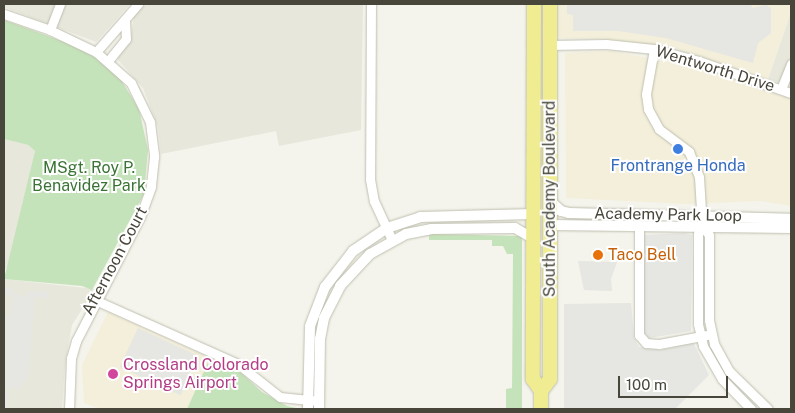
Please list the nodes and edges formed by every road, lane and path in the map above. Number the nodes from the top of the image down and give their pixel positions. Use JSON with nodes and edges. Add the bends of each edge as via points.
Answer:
{"nodes":[{"id":1,"x":60,"y":4,"type":"edge"},
{"id":2,"x":138,"y":4,"type":"edge"},
{"id":3,"x":371,"y":4,"type":"edge"},
{"id":4,"x":534,"y":4,"type":"edge"},
{"id":5,"x":550,"y":4,"type":"edge"},
{"id":6,"x":4,"y":14,"type":"edge"},
{"id":7,"x":125,"y":20,"type":"junction"},
{"id":8,"x":50,"y":30,"type":"junction"},
{"id":9,"x":549,"y":45,"type":"junction"},
{"id":10,"x":654,"y":49,"type":"junction"},
{"id":11,"x":96,"y":52,"type":"junction"},
{"id":12,"x":108,"y":61,"type":"junction"},
{"id":13,"x":534,"y":64,"type":"junction"},
{"id":14,"x":791,"y":65,"type":"edge"},
{"id":15,"x":781,"y":90,"type":"junction"},
{"id":16,"x":791,"y":93,"type":"edge"},
{"id":17,"x":550,"y":201,"type":"junction"},
{"id":18,"x":533,"y":214,"type":"junction"},
{"id":19,"x":791,"y":219,"type":"edge"},
{"id":20,"x":702,"y":221,"type":"junction"},
{"id":21,"x":550,"y":225,"type":"junction"},
{"id":22,"x":639,"y":226,"type":"junction"},
{"id":23,"x":386,"y":228,"type":"junction"},
{"id":24,"x":791,"y":228,"type":"edge"},
{"id":25,"x":534,"y":239,"type":"junction"},
{"id":26,"x":392,"y":240,"type":"junction"},
{"id":27,"x":95,"y":300,"type":"junction"},
{"id":28,"x":550,"y":328,"type":"junction"},
{"id":29,"x":712,"y":334,"type":"junction"},
{"id":30,"x":701,"y":336,"type":"junction"},
{"id":31,"x":541,"y":391,"type":"junction"},
{"id":32,"x":308,"y":405,"type":"edge"},
{"id":33,"x":319,"y":405,"type":"edge"},
{"id":34,"x":69,"y":409,"type":"edge"},
{"id":35,"x":541,"y":409,"type":"edge"},
{"id":36,"x":751,"y":409,"type":"edge"},
{"id":37,"x":768,"y":409,"type":"edge"}],
"edges":[{"from":1,"to":8,"type":"street"},
{"from":2,"to":7,"type":"street"},
{"from":3,"to":23,"type":"street","via":[[370,179],[374,202]]},
{"from":4,"to":13,"type":"highway","name":"South Academy Boulevard"},
{"from":5,"to":9,"type":"highway","name":"South Academy Boulevard"},
{"from":6,"to":8,"type":"street","name":"Afternoon Court"},
{"from":7,"to":11,"type":"street"},
{"from":7,"to":12,"type":"street","via":[[126,39]]},
{"from":8,"to":11,"type":"street","name":"Afternoon Court"},
{"from":9,"to":10,"type":"street","name":"Wentworth Drive","via":[[606,44]]},
{"from":9,"to":17,"type":"highway","name":"South Academy Boulevard"},
{"from":10,"to":15,"type":"street","name":"Wentworth Drive"},
{"from":10,"to":20,"type":"street","via":[[646,94],[648,109],[659,129],[693,158],[699,177]]},
{"from":11,"to":12,"type":"street","name":"Afternoon Court"},
{"from":12,"to":27,"type":"street","name":"Afternoon Court","via":[[131,83],[146,109],[154,157],[146,203]]},
{"from":13,"to":18,"type":"highway","name":"South Academy Boulevard"},
{"from":13,"to":21,"type":"highway","via":[[541,75],[542,204]]},
{"from":14,"to":15,"type":"street"},
{"from":15,"to":16,"type":"street","name":"Wentworth Drive"},
{"from":17,"to":20,"type":"street","name":"Academy Park Loop","via":[[561,211],[569,213]]},
{"from":17,"to":21,"type":"highway","name":"South Academy Boulevard"},
{"from":18,"to":23,"type":"street","via":[[433,215]]},
{"from":18,"to":25,"type":"highway","name":"South Academy Boulevard"},
{"from":18,"to":28,"type":"highway","via":[[542,230],[542,303]]},
{"from":19,"to":20,"type":"street","name":"Academy Park Loop"},
{"from":20,"to":22,"type":"street","name":"Academy Park Loop"},
{"from":20,"to":24,"type":"street","name":"Academy Park Loop"},
{"from":20,"to":29,"type":"street","via":[[709,235]]},
{"from":20,"to":30,"type":"street","via":[[698,234]]},
{"from":21,"to":22,"type":"street","name":"Academy Park Loop"},
{"from":21,"to":28,"type":"highway","name":"South Academy Boulevard"},
{"from":22,"to":30,"type":"street","via":[[639,335],[646,343],[658,344]]},
{"from":23,"to":26,"type":"street"},
{"from":23,"to":32,"type":"street","via":[[345,258],[318,300],[308,340]]},
{"from":25,"to":26,"type":"street","via":[[515,228],[461,228],[416,231]]},
{"from":25,"to":31,"type":"highway","name":"South Academy Boulevard","via":[[533,379]]},
{"from":26,"to":33,"type":"street","via":[[358,264],[330,303],[320,339]]},
{"from":27,"to":32,"type":"street","via":[[238,364],[280,397]]},
{"from":27,"to":34,"type":"street","name":"Afternoon Court","via":[[81,326],[72,358]]},
{"from":28,"to":31,"type":"highway","name":"South Academy Boulevard","via":[[550,379]]},
{"from":29,"to":30,"type":"street"},
{"from":29,"to":37,"type":"street","via":[[729,371]]},
{"from":30,"to":36,"type":"street","via":[[712,366]]},
{"from":31,"to":35,"type":"highway","name":"South Academy Boulevard"},
{"from":32,"to":33,"type":"street"}]}
